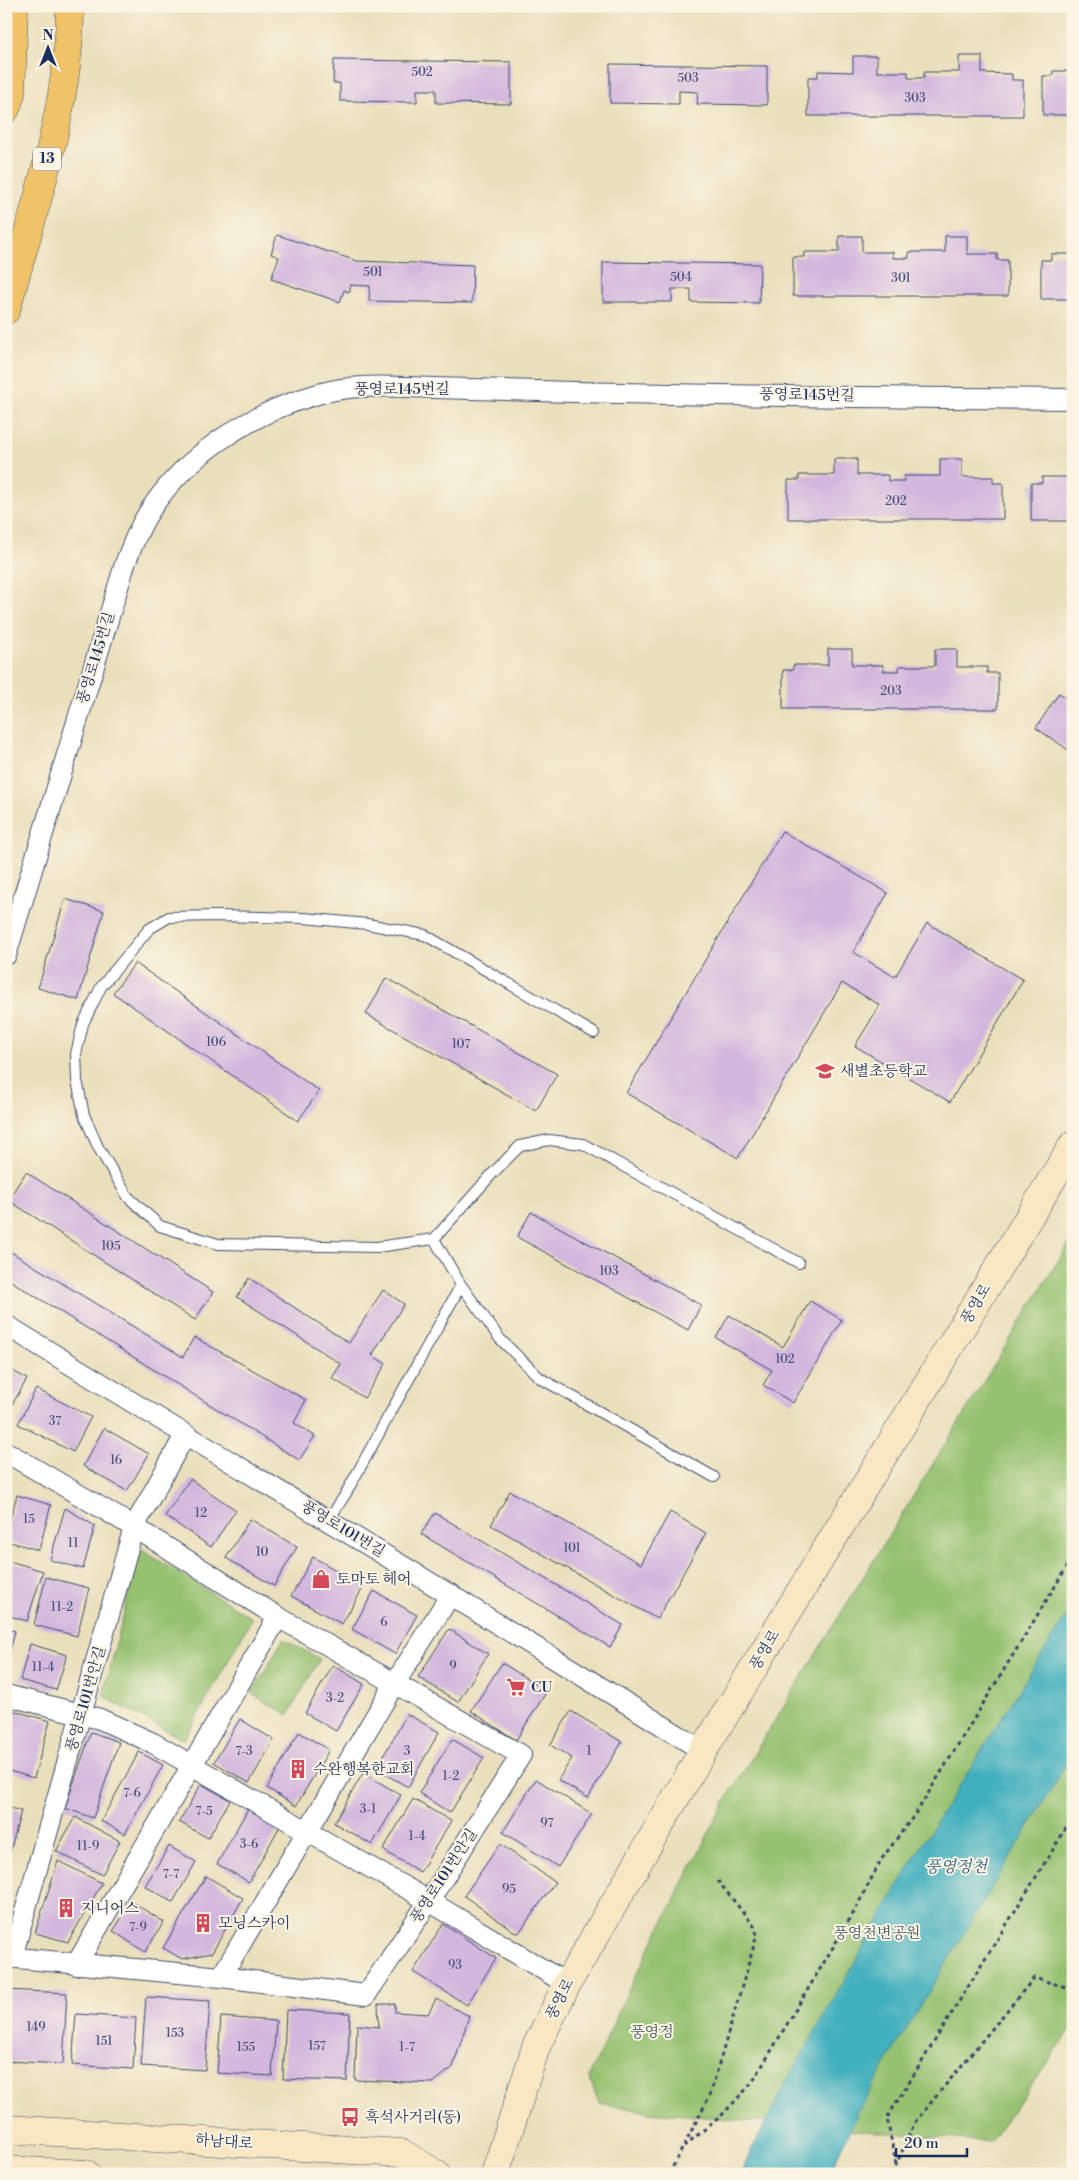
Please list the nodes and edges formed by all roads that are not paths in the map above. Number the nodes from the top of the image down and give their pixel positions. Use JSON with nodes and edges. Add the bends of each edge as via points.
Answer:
{"nodes":[{"id":1,"x":14,"y":6,"type":"edge"},
{"id":2,"x":70,"y":6,"type":"edge"},
{"id":3,"x":6,"y":110,"type":"edge"},
{"id":4,"x":6,"y":310,"type":"edge"},
{"id":5,"x":1073,"y":399,"type":"edge"},
{"id":6,"x":6,"y":955,"type":"edge"},
{"id":7,"x":594,"y":1033,"type":"dead end"},
{"id":8,"x":1073,"y":1145,"type":"edge"},
{"id":9,"x":434,"y":1239,"type":"junction"},
{"id":10,"x":799,"y":1263,"type":"dead end"},
{"id":11,"x":461,"y":1285,"type":"junction"},
{"id":12,"x":6,"y":1325,"type":"edge"},
{"id":13,"x":185,"y":1435,"type":"junction"},
{"id":14,"x":6,"y":1452,"type":"edge"},
{"id":15,"x":714,"y":1477,"type":"dead end"},
{"id":16,"x":328,"y":1521,"type":"junction"},
{"id":17,"x":134,"y":1527,"type":"junction"},
{"id":18,"x":451,"y":1594,"type":"junction"},
{"id":19,"x":278,"y":1617,"type":"junction"},
{"id":20,"x":395,"y":1683,"type":"junction"},
{"id":21,"x":6,"y":1695,"type":"edge"},
{"id":22,"x":81,"y":1715,"type":"junction"},
{"id":23,"x":704,"y":1751,"type":"junction"},
{"id":24,"x":191,"y":1765,"type":"junction"},
{"id":25,"x":308,"y":1831,"type":"junction"},
{"id":26,"x":429,"y":1901,"type":"junction"},
{"id":27,"x":9,"y":1957,"type":"edge"},
{"id":28,"x":76,"y":1965,"type":"junction"},
{"id":29,"x":221,"y":1977,"type":"junction"},
{"id":30,"x":567,"y":1984,"type":"junction"},
{"id":31,"x":6,"y":2129,"type":"edge"},
{"id":32,"x":6,"y":2170,"type":"edge"},
{"id":33,"x":86,"y":2174,"type":"edge"},
{"id":34,"x":436,"y":2174,"type":"edge"},
{"id":35,"x":495,"y":2174,"type":"edge"}],
"edges":[{"from":1,"to":3,"type":"main road","via":[[10,94]]},
{"from":2,"to":4,"type":"main road","number":"13","via":[[61,106]]},
{"from":5,"to":6,"type":"street","name":"풍영로145번길","via":[[366,386],[320,394],[259,417],[225,437],[178,477],[146,517],[135,538]]},
{"from":7,"to":9,"type":"lane","via":[[425,935],[367,924],[304,918],[170,917],[149,929],[100,987],[83,1024],[76,1054],[84,1115],[128,1197],[160,1226],[218,1244],[377,1247]]},
{"from":8,"to":23,"type":"main road","name":"풍영로"},
{"from":9,"to":10,"type":"lane","via":[[520,1146],[549,1140],[583,1144]]},
{"from":9,"to":11,"type":"lane"},
{"from":11,"to":15,"type":"lane","via":[[500,1339],[540,1378]]},
{"from":11,"to":16,"type":"lane"},
{"from":12,"to":13,"type":"street","name":"풍영로101번길"},
{"from":13,"to":16,"type":"street","name":"풍영로101번길"},
{"from":13,"to":17,"type":"street","name":"풍영로101번안길"},
{"from":14,"to":17,"type":"street","name":"풍영로101번안길"},
{"from":16,"to":18,"type":"street","name":"풍영로101번길"},
{"from":17,"to":19,"type":"street","name":"풍영로101번안길"},
{"from":17,"to":22,"type":"street","name":"풍영로101번안길"},
{"from":18,"to":20,"type":"street"},
{"from":18,"to":23,"type":"street","name":"풍영로101번길"},
{"from":19,"to":20,"type":"street","name":"풍영로101번안길"},
{"from":19,"to":24,"type":"street"},
{"from":20,"to":25,"type":"street"},
{"from":20,"to":26,"type":"street","name":"풍영로101번안길","via":[[521,1755]]},
{"from":21,"to":22,"type":"street"},
{"from":22,"to":24,"type":"street","via":[[121,1728]]},
{"from":22,"to":27,"type":"street","name":"풍영로101번안길"},
{"from":23,"to":30,"type":"main road","name":"풍영로"},
{"from":24,"to":25,"type":"street"},
{"from":24,"to":28,"type":"street"},
{"from":25,"to":26,"type":"street"},
{"from":25,"to":29,"type":"street"},
{"from":26,"to":29,"type":"street","name":"풍영로101번안길","via":[[366,1995]]},
{"from":26,"to":30,"type":"street"},
{"from":27,"to":28,"type":"street","name":"풍영로101번안길"},
{"from":28,"to":29,"type":"street","name":"풍영로101번안길"},
{"from":30,"to":35,"type":"main road","name":"풍영로","via":[[536,2047]]},
{"from":31,"to":34,"type":"main road","name":"하남대로","via":[[402,2153]]},
{"from":32,"to":33,"type":"main road"}]}
